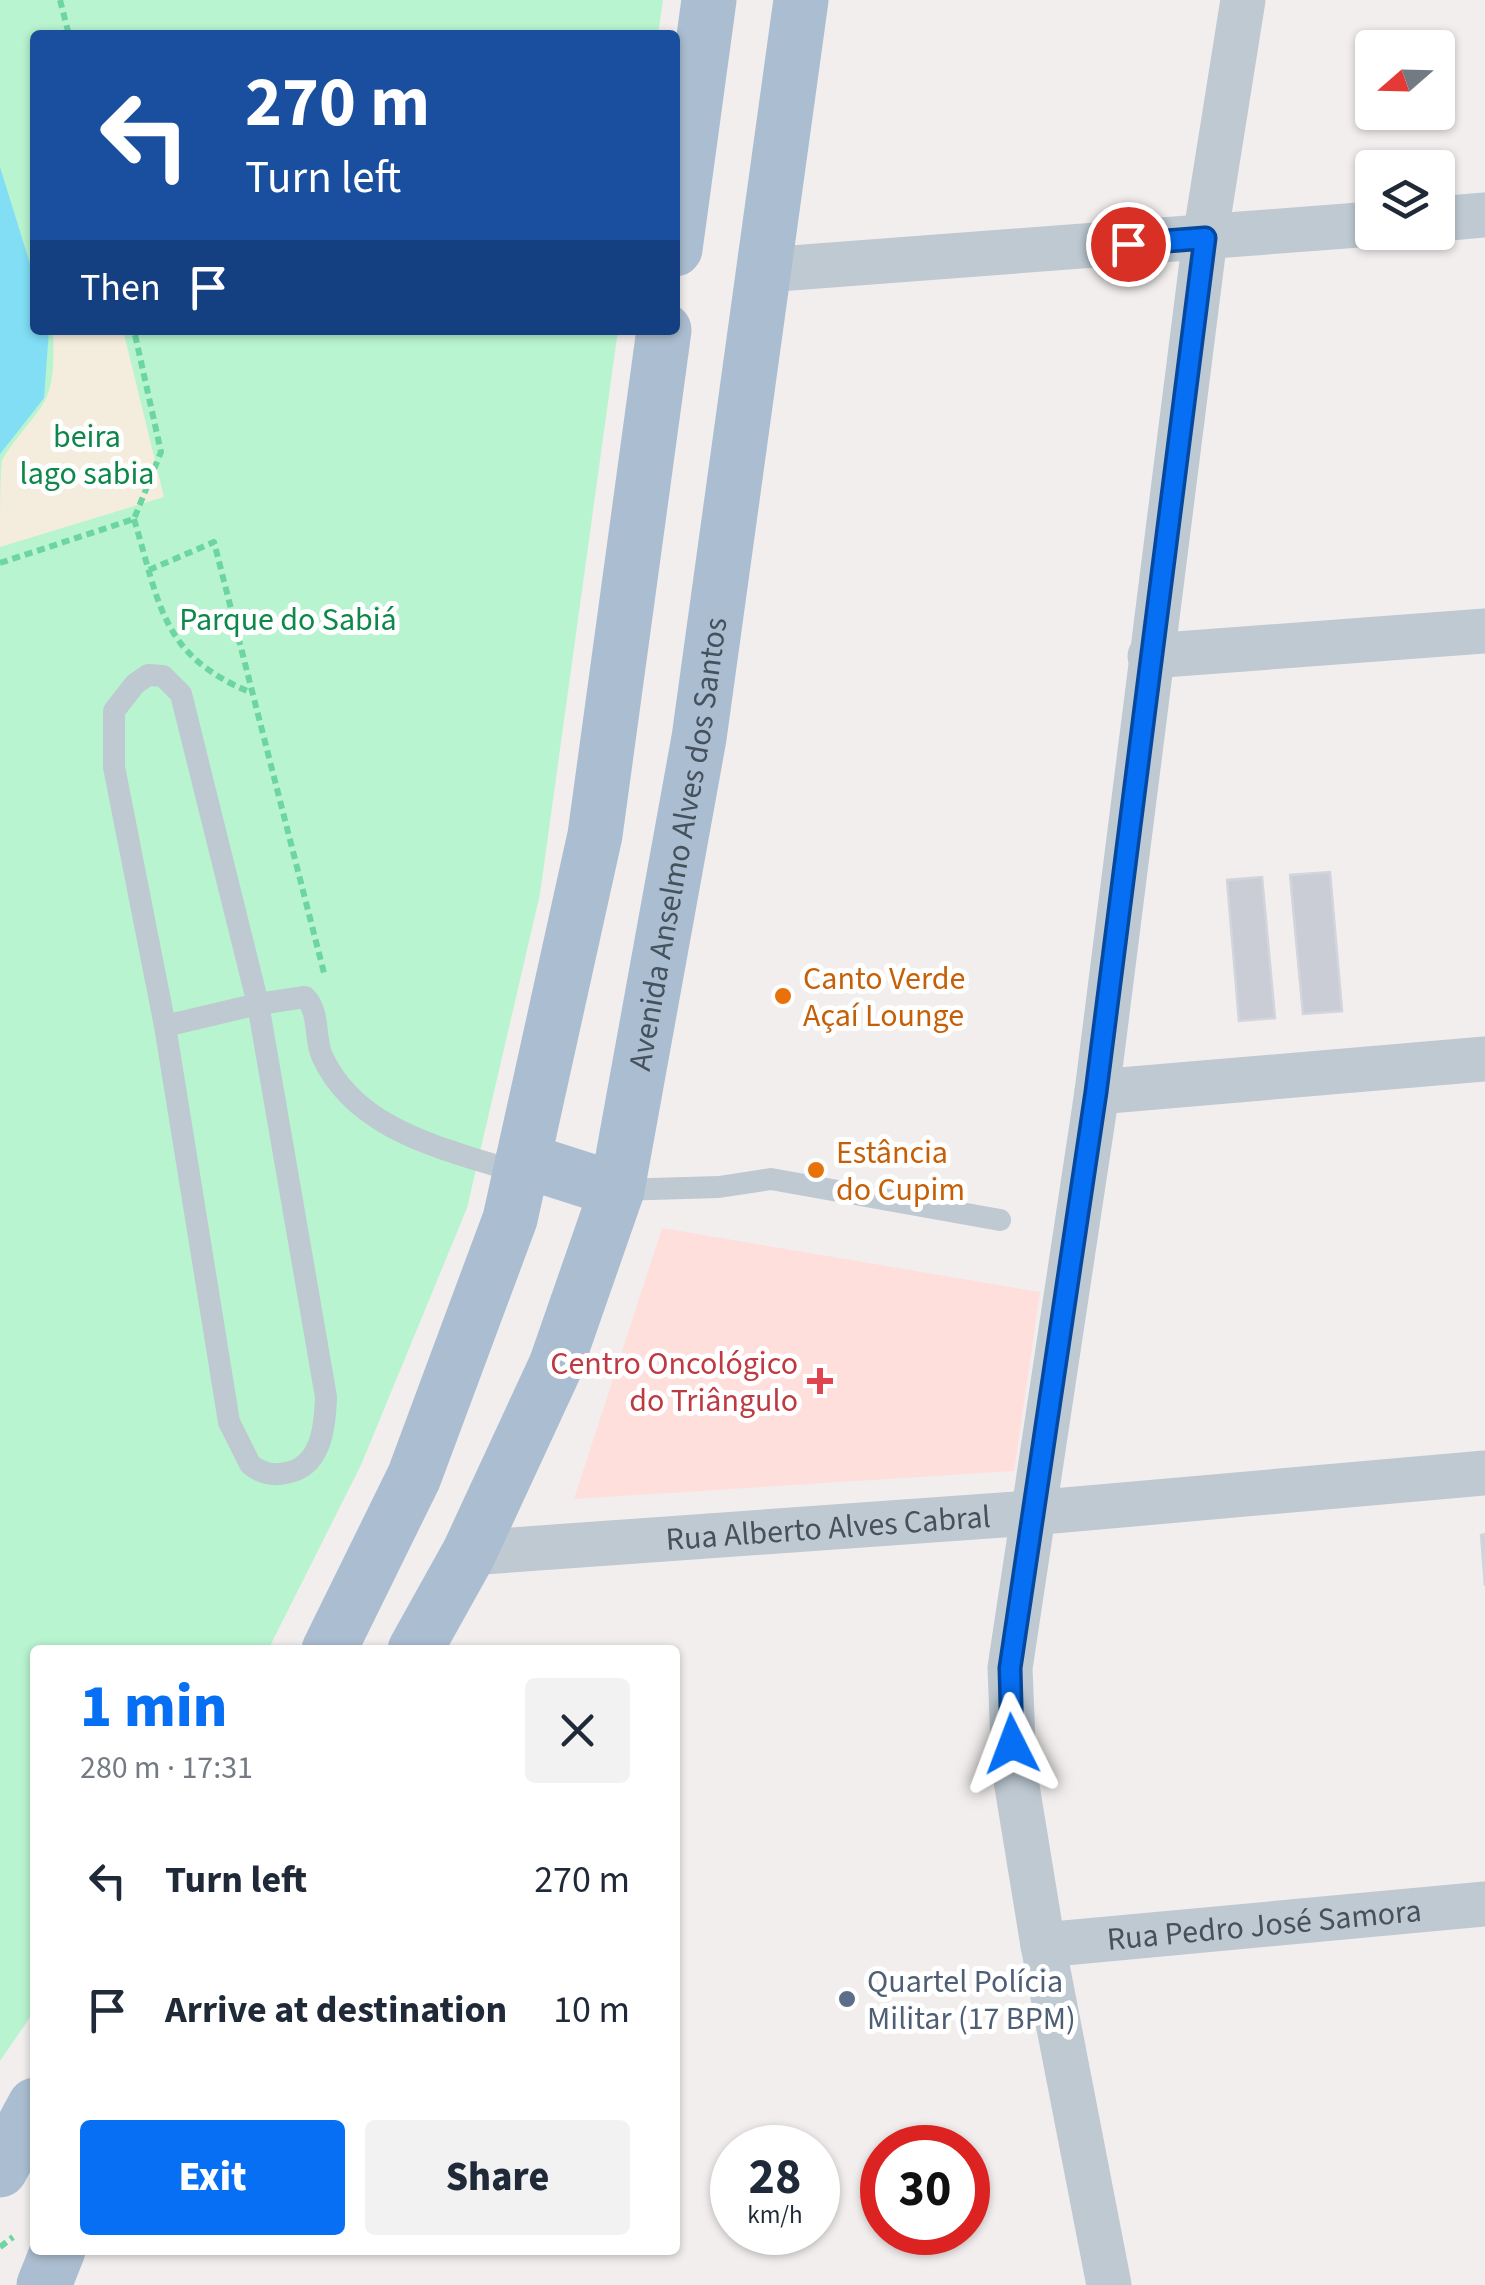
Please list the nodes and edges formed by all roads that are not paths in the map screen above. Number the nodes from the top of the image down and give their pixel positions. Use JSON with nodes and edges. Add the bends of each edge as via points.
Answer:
{"nodes":[{"id":1,"x":709,"y":0,"type":"edge"},
{"id":2,"x":801,"y":0,"type":"edge"},
{"id":3,"x":1242,"y":0,"type":"edge"},
{"id":4,"x":680,"y":212,"type":"edge"},
{"id":5,"x":1485,"y":214,"type":"edge"},
{"id":6,"x":1455,"y":217,"type":"edge"},
{"id":7,"x":1355,"y":225,"type":"edge"},
{"id":8,"x":1205,"y":238,"type":"junction"},
{"id":9,"x":766,"y":270,"type":"junction"},
{"id":10,"x":663,"y":335,"type":"edge"},
{"id":11,"x":1485,"y":631,"type":"edge"},
{"id":12,"x":1150,"y":656,"type":"junction"},
{"id":13,"x":258,"y":1004,"type":"junction"},
{"id":14,"x":165,"y":1026,"type":"junction"},
{"id":15,"x":1485,"y":1059,"type":"edge"},
{"id":16,"x":1096,"y":1092,"type":"junction"},
{"id":17,"x":522,"y":1166,"type":"junction"},
{"id":18,"x":617,"y":1190,"type":"junction"},
{"id":19,"x":1000,"y":1220,"type":"dead end"},
{"id":20,"x":1485,"y":1473,"type":"edge"},
{"id":21,"x":1032,"y":1513,"type":"junction"},
{"id":22,"x":470,"y":1553,"type":"junction"},
{"id":23,"x":332,"y":1645,"type":"edge"},
{"id":24,"x":419,"y":1645,"type":"edge"},
{"id":25,"x":1485,"y":1904,"type":"edge"},
{"id":26,"x":1043,"y":1945,"type":"junction"},
{"id":27,"x":30,"y":2114,"type":"edge"},
{"id":28,"x":0,"y":2170,"type":"edge"},
{"id":29,"x":38,"y":2255,"type":"edge"},
{"id":30,"x":44,"y":2285,"type":"edge"},
{"id":31,"x":1109,"y":2285,"type":"edge"}],
"edges":[{"from":1,"to":4,"type":"main road"},
{"from":2,"to":9,"type":"main road","name":"Avenida Anselmo Alves dos Santos"},
{"from":3,"to":8,"type":"street"},
{"from":5,"to":6,"type":"street"},
{"from":7,"to":8,"type":"street"},
{"from":8,"to":9,"type":"street"},
{"from":8,"to":12,"type":"street"},
{"from":9,"to":18,"type":"main road","name":"Avenida Anselmo Alves dos Santos","via":[[699,738]]},
{"from":10,"to":17,"type":"main road","via":[[594,835]]},
{"from":11,"to":12,"type":"street"},
{"from":12,"to":16,"type":"street"},
{"from":13,"to":14,"type":"lane"},
{"from":13,"to":14,"type":"lane","via":[[181,694],[163,676],[148,675],[114,712],[114,767]]},
{"from":13,"to":14,"type":"lane","via":[[326,1397],[315,1456],[288,1473],[254,1468],[229,1422]]},
{"from":13,"to":17,"type":"lane","via":[[305,997],[322,1056],[359,1106],[396,1132]]},
{"from":15,"to":16,"type":"street"},
{"from":16,"to":21,"type":"street"},
{"from":17,"to":18,"type":"main road"},
{"from":17,"to":23,"type":"main road","via":[[510,1220],[414,1477]]},
{"from":18,"to":19,"type":"lane","via":[[719,1188],[770,1179]]},
{"from":18,"to":22,"type":"main road","name":"Avenida Anselmo Alves dos Santos","via":[[556,1365]]},
{"from":20,"to":21,"type":"street","name":"Rua Alberto Alves Cabral"},
{"from":21,"to":22,"type":"street","name":"Rua Alberto Alves Cabral"},
{"from":21,"to":26,"type":"street","via":[[1009,1719]]},
{"from":22,"to":24,"type":"main road","name":"Avenida Anselmo Alves dos Santos"},
{"from":25,"to":26,"type":"street","name":"Rua Pedro José Samora"},
{"from":26,"to":31,"type":"street"},
{"from":27,"to":28,"type":"main road"},
{"from":29,"to":30,"type":"main road"}]}
